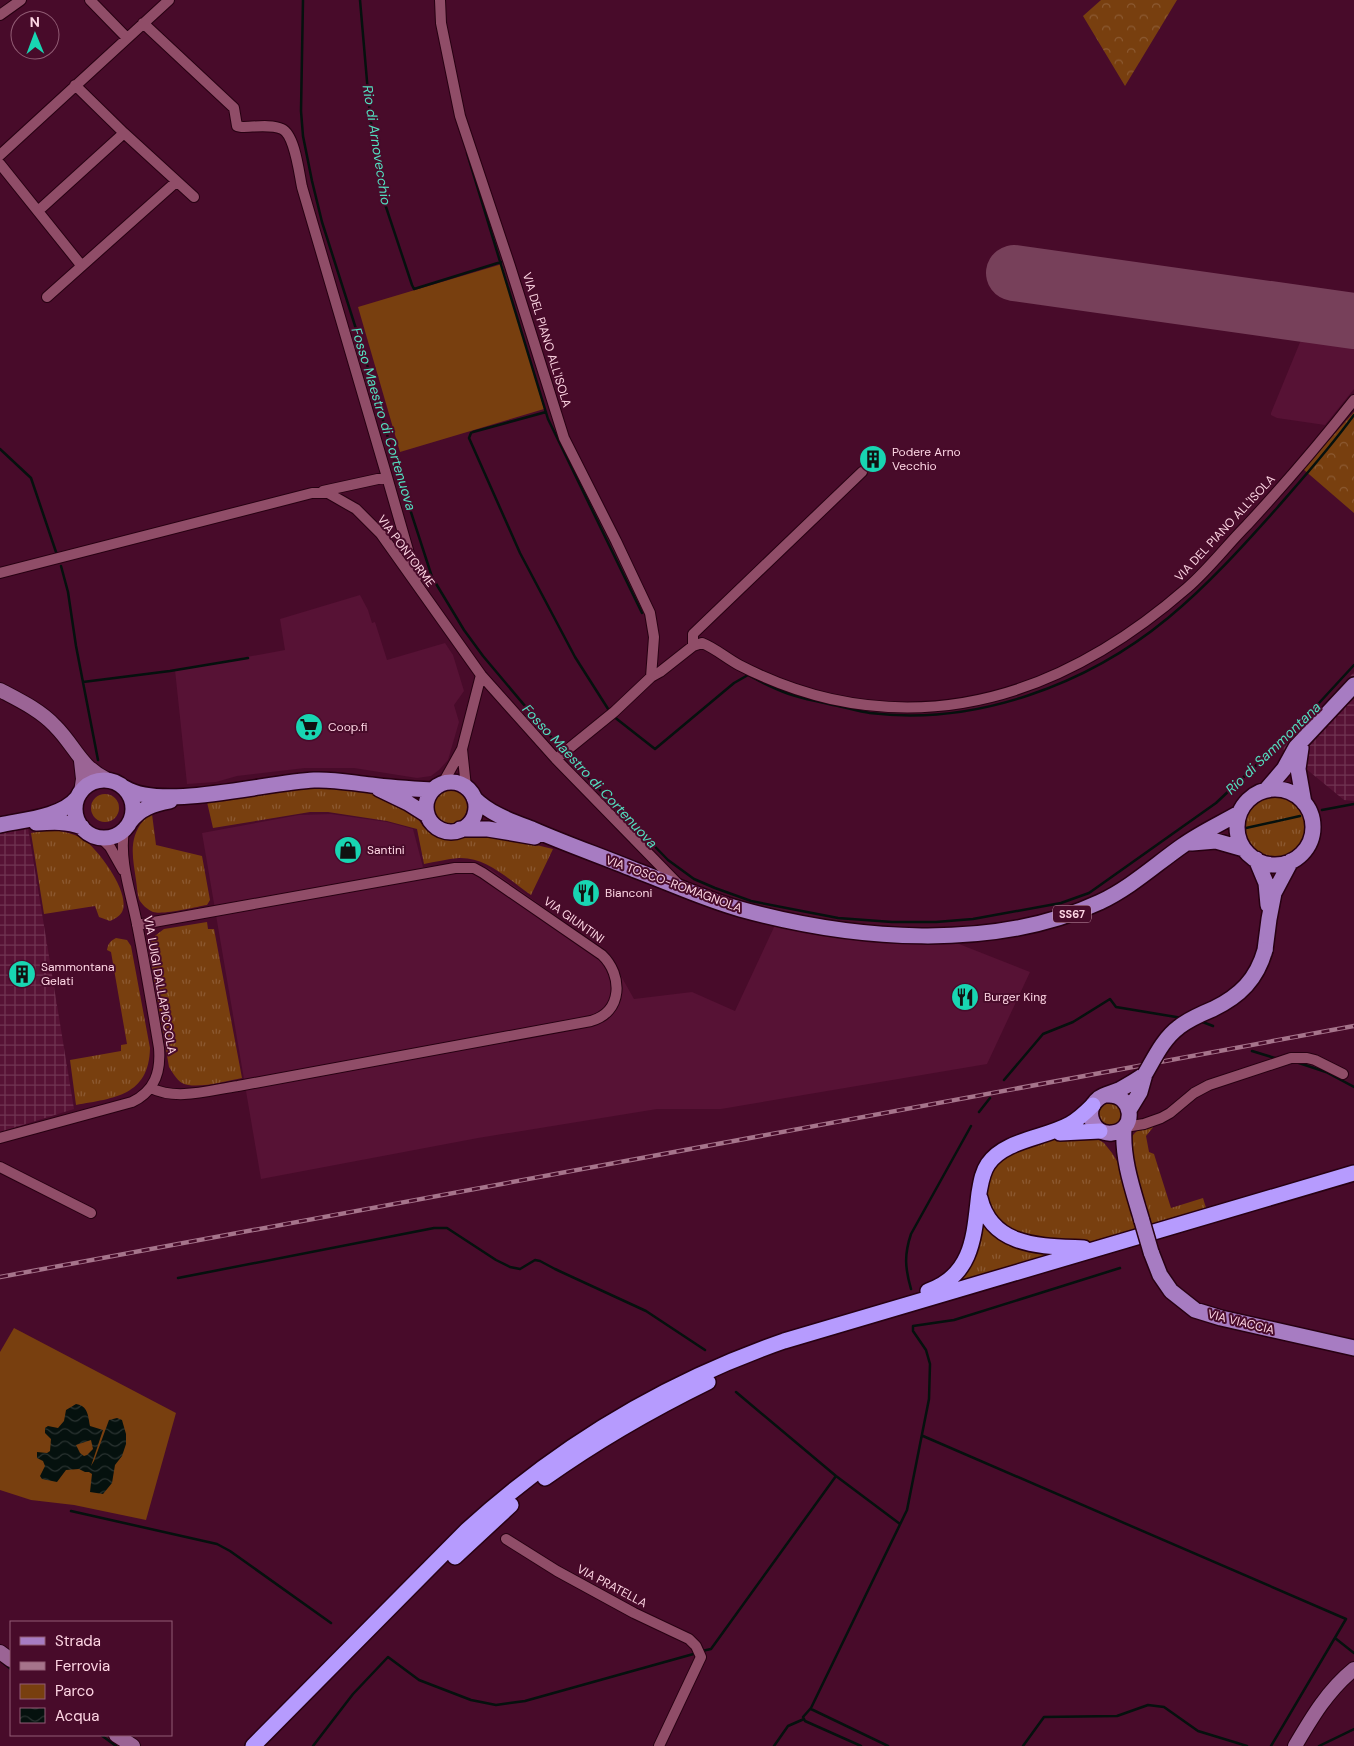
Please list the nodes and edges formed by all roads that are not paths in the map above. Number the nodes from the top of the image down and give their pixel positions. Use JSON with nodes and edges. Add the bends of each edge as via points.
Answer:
{"nodes":[{"id":1,"x":21,"y":0,"type":"edge"},
{"id":2,"x":90,"y":0,"type":"edge"},
{"id":3,"x":169,"y":0,"type":"edge"},
{"id":4,"x":440,"y":0,"type":"edge"},
{"id":5,"x":0,"y":15,"type":"edge"},
{"id":6,"x":143,"y":23,"type":"junction"},
{"id":7,"x":127,"y":38,"type":"junction"},
{"id":8,"x":75,"y":85,"type":"junction"},
{"id":9,"x":124,"y":133,"type":"junction"},
{"id":10,"x":0,"y":155,"type":"edge"},
{"id":11,"x":0,"y":164,"type":"edge"},
{"id":12,"x":176,"y":182,"type":"junction"},
{"id":13,"x":194,"y":197,"type":"dead end"},
{"id":14,"x":38,"y":211,"type":"junction"},
{"id":15,"x":81,"y":265,"type":"junction"},
{"id":16,"x":47,"y":297,"type":"dead end"},
{"id":17,"x":1354,"y":400,"type":"edge"},
{"id":18,"x":862,"y":472,"type":"dead end"},
{"id":19,"x":387,"y":477,"type":"junction"},
{"id":20,"x":312,"y":493,"type":"junction"},
{"id":21,"x":0,"y":573,"type":"edge"},
{"id":22,"x":418,"y":586,"type":"junction"},
{"id":23,"x":693,"y":646,"type":"junction"},
{"id":24,"x":481,"y":675,"type":"junction"},
{"id":25,"x":651,"y":677,"type":"junction"},
{"id":26,"x":1354,"y":685,"type":"edge"},
{"id":27,"x":0,"y":690,"type":"edge"},
{"id":28,"x":1304,"y":739,"type":"junction"},
{"id":29,"x":462,"y":749,"type":"junction"},
{"id":30,"x":562,"y":755,"type":"junction"},
{"id":31,"x":81,"y":761,"type":"junction"},
{"id":32,"x":108,"y":780,"type":"junction"},
{"id":33,"x":371,"y":785,"type":"junction"},
{"id":34,"x":438,"y":786,"type":"junction"},
{"id":35,"x":125,"y":788,"type":"junction"},
{"id":36,"x":1266,"y":790,"type":"junction"},
{"id":37,"x":470,"y":792,"type":"junction"},
{"id":38,"x":79,"y":795,"type":"junction"},
{"id":39,"x":188,"y":796,"type":"junction"},
{"id":40,"x":1304,"y":803,"type":"junction"},
{"id":41,"x":1239,"y":813,"type":"junction"},
{"id":42,"x":427,"y":815,"type":"junction"},
{"id":43,"x":0,"y":825,"type":"edge"},
{"id":44,"x":127,"y":826,"type":"junction"},
{"id":45,"x":82,"y":827,"type":"junction"},
{"id":46,"x":460,"y":830,"type":"junction"},
{"id":47,"x":100,"y":837,"type":"junction"},
{"id":48,"x":563,"y":843,"type":"junction"},
{"id":49,"x":1183,"y":845,"type":"junction"},
{"id":50,"x":1244,"y":849,"type":"junction"},
{"id":51,"x":1256,"y":859,"type":"junction"},
{"id":52,"x":1291,"y":861,"type":"junction"},
{"id":53,"x":126,"y":875,"type":"junction"},
{"id":54,"x":680,"y":886,"type":"junction"},
{"id":55,"x":1268,"y":919,"type":"junction"},
{"id":56,"x":137,"y":926,"type":"junction"},
{"id":57,"x":1146,"y":1074,"type":"junction"},
{"id":58,"x":1342,"y":1074,"type":"dead end"},
{"id":59,"x":151,"y":1088,"type":"junction"},
{"id":60,"x":1108,"y":1095,"type":"junction"},
{"id":61,"x":1093,"y":1105,"type":"junction"},
{"id":62,"x":1129,"y":1111,"type":"junction"},
{"id":63,"x":1151,"y":1122,"type":"junction"},
{"id":64,"x":1124,"y":1127,"type":"junction"},
{"id":65,"x":1101,"y":1131,"type":"junction"},
{"id":66,"x":1039,"y":1137,"type":"junction"},
{"id":67,"x":0,"y":1138,"type":"edge"},
{"id":68,"x":0,"y":1167,"type":"edge"},
{"id":69,"x":1127,"y":1172,"type":"junction"},
{"id":70,"x":1354,"y":1173,"type":"edge"},
{"id":71,"x":1354,"y":1183,"type":"edge"},
{"id":72,"x":979,"y":1194,"type":"junction"},
{"id":73,"x":90,"y":1212,"type":"dead end"},
{"id":74,"x":1096,"y":1249,"type":"junction"},
{"id":75,"x":891,"y":1309,"type":"junction"},
{"id":76,"x":1354,"y":1348,"type":"edge"},
{"id":77,"x":506,"y":1539,"type":"dead end"},
{"id":78,"x":1354,"y":1669,"type":"edge"},
{"id":79,"x":118,"y":1736,"type":"edge"},
{"id":80,"x":133,"y":1746,"type":"edge"},
{"id":81,"x":253,"y":1746,"type":"edge"},
{"id":82,"x":268,"y":1746,"type":"edge"},
{"id":83,"x":659,"y":1746,"type":"edge"},
{"id":84,"x":1295,"y":1746,"type":"edge"}],
"edges":[{"from":1,"to":5,"type":"street"},
{"from":2,"to":7,"type":"street"},
{"from":3,"to":6,"type":"street"},
{"from":4,"to":25,"type":"street","name":"VIA DEL PIANO ALL'ISOLA","via":[[441,24],[460,116],[564,438],[650,613],[654,637]]},
{"from":6,"to":7,"type":"street"},
{"from":6,"to":19,"type":"street","via":[[234,108],[237,126],[274,127],[282,129],[290,138]]},
{"from":7,"to":8,"type":"street"},
{"from":8,"to":9,"type":"street"},
{"from":8,"to":10,"type":"street"},
{"from":9,"to":12,"type":"street"},
{"from":9,"to":14,"type":"street"},
{"from":11,"to":14,"type":"street"},
{"from":12,"to":13,"type":"street"},
{"from":12,"to":15,"type":"street"},
{"from":14,"to":15,"type":"street"},
{"from":15,"to":16,"type":"street"},
{"from":17,"to":23,"type":"street","name":"VIA DEL PIANO ALL'ISOLA","via":[[1286,482],[1189,586],[1125,636],[1084,662],[1028,686],[964,704],[885,707],[801,691],[739,665],[702,643]]},
{"from":18,"to":23,"type":"street","via":[[694,634]]},
{"from":19,"to":20,"type":"street"},
{"from":19,"to":22,"type":"street"},
{"from":20,"to":21,"type":"street","name":"VIA PONTORME"},
{"from":20,"to":22,"type":"street","name":"VIA PONTORME","via":[[328,493],[356,509],[381,534]]},
{"from":22,"to":24,"type":"street","name":"VIA PONTORME"},
{"from":23,"to":25,"type":"street"},
{"from":24,"to":29,"type":"street"},
{"from":24,"to":30,"type":"street","name":"VIA PONTORME"},
{"from":25,"to":30,"type":"street"},
{"from":26,"to":28,"type":"main road","number":"SS67"},
{"from":27,"to":31,"type":"street","via":[[45,717]]},
{"from":28,"to":36,"type":"main road","number":"SS67"},
{"from":28,"to":40,"type":"main road","via":[[1298,769]]},
{"from":29,"to":34,"type":"street"},
{"from":29,"to":37,"type":"street"},
{"from":30,"to":54,"type":"street","name":"VIA PONTORME"},
{"from":31,"to":32,"type":"street"},
{"from":31,"to":38,"type":"street","via":[[83,778]]},
{"from":32,"to":35,"type":"main road"},
{"from":32,"to":38,"type":"main road","via":[[93,782]]},
{"from":33,"to":34,"type":"main road"},
{"from":33,"to":39,"type":"main road","via":[[315,780]]},
{"from":33,"to":42,"type":"main road"},
{"from":34,"to":37,"type":"main road","via":[[453,782]]},
{"from":34,"to":42,"type":"main road","via":[[427,799]]},
{"from":35,"to":39,"type":"main road","via":[[150,795]]},
{"from":35,"to":44,"type":"main road","via":[[133,804],[133,814]]},
{"from":36,"to":40,"type":"main road","via":[[1285,790]]},
{"from":36,"to":41,"type":"main road","number":"SS67","via":[[1256,794]]},
{"from":37,"to":46,"type":"main road","via":[[475,811],[472,819]]},
{"from":37,"to":48,"type":"main road","via":[[495,814]]},
{"from":38,"to":43,"type":"main road","via":[[59,811]]},
{"from":38,"to":45,"type":"main road","via":[[76,813]]},
{"from":39,"to":44,"type":"main road","via":[[146,808],[136,814]]},
{"from":40,"to":52,"type":"main road","via":[[1312,820],[1311,839],[1304,851]]},
{"from":41,"to":49,"type":"main road","name":"VIA TOSCO-ROMAGNOLA","number":"SS67"},
{"from":41,"to":50,"type":"main road","via":[[1238,833]]},
{"from":42,"to":46,"type":"main road","via":[[444,831]]},
{"from":43,"to":45,"type":"main road","via":[[62,822]]},
{"from":44,"to":47,"type":"main road","via":[[117,835]]},
{"from":44,"to":53,"type":"street","name":"VIA LUIGI DALLAPICCOLA","via":[[122,849]]},
{"from":45,"to":47,"type":"main road"},
{"from":46,"to":48,"type":"main road","via":[[488,829]]},
{"from":47,"to":53,"type":"street","name":"VIA LUIGI DALLAPICCOLA","via":[[110,847]]},
{"from":48,"to":54,"type":"main road","name":"VIA TOSCO-ROMAGNOLA"},
{"from":49,"to":50,"type":"main road","name":"VIA TOSCO-ROMAGNOLA","number":"SS67","via":[[1216,841]]},
{"from":49,"to":54,"type":"main road","name":"VIA TOSCO-ROMAGNOLA","number":"SS67","via":[[1122,890],[1078,911],[1012,929],[942,936],[801,923],[739,908]]},
{"from":50,"to":51,"type":"main road","number":"SS67"},
{"from":51,"to":52,"type":"main road","number":"SS67","via":[[1278,864]]},
{"from":51,"to":55,"type":"main road","via":[[1266,883]]},
{"from":52,"to":55,"type":"main road","via":[[1274,893]]},
{"from":53,"to":56,"type":"street","name":"VIA LUIGI DALLAPICCOLA"},
{"from":55,"to":57,"type":"main road","bridge":true,"via":[[1265,950],[1259,968],[1243,990],[1175,1030],[1164,1042]]},
{"from":56,"to":59,"type":"street","name":"VIA LUIGI DALLAPICCOLA","via":[[160,1060]]},
{"from":56,"to":59,"type":"street","name":"VIA GIUNTINI","via":[[468,867],[483,873],[602,955],[611,965],[616,986],[611,1009],[601,1018],[591,1021],[208,1090],[171,1094]]},
{"from":57,"to":60,"type":"main road"},
{"from":57,"to":62,"type":"main road"},
{"from":58,"to":63,"type":"street","via":[[1315,1060],[1291,1058],[1209,1085],[1170,1113]]},
{"from":59,"to":67,"type":"street","via":[[132,1102]]},
{"from":60,"to":61,"type":"main road","via":[[1098,1098]]},
{"from":60,"to":62,"type":"main road","via":[[1120,1098]]},
{"from":61,"to":65,"type":"main road","via":[[1091,1119]]},
{"from":61,"to":66,"type":"highway","via":[[1070,1124]]},
{"from":62,"to":63,"type":"street"},
{"from":62,"to":64,"type":"main road"},
{"from":63,"to":64,"type":"street"},
{"from":64,"to":65,"type":"main road","via":[[1114,1133]]},
{"from":64,"to":69,"type":"main road"},
{"from":65,"to":66,"type":"highway","via":[[1075,1131]]},
{"from":65,"to":69,"type":"main road"},
{"from":66,"to":72,"type":"highway","via":[[1004,1149],[992,1158],[983,1174]]},
{"from":68,"to":73,"type":"street"},
{"from":69,"to":76,"type":"main road","name":"VIA VIACCIA","bridge":true,"via":[[1160,1275],[1179,1298],[1195,1310],[1221,1318]]},
{"from":70,"to":74,"type":"highway"},
{"from":71,"to":82,"type":"highway","via":[[786,1352],[719,1377],[660,1406],[581,1453],[523,1495],[436,1575]]},
{"from":72,"to":74,"type":"highway","via":[[987,1217],[1008,1236],[1047,1247]]},
{"from":72,"to":75,"type":"highway","via":[[972,1247],[960,1269],[942,1285]]},
{"from":74,"to":75,"type":"highway"},
{"from":75,"to":81,"type":"highway","via":[[747,1354],[645,1402],[560,1454],[502,1498],[467,1530]]},
{"from":77,"to":83,"type":"street","name":"VIA PRATELLA","via":[[557,1571],[689,1639],[696,1646],[701,1657]]},
{"from":78,"to":84,"type":"street","via":[[1319,1705]]},
{"from":79,"to":80,"type":"street"}]}
